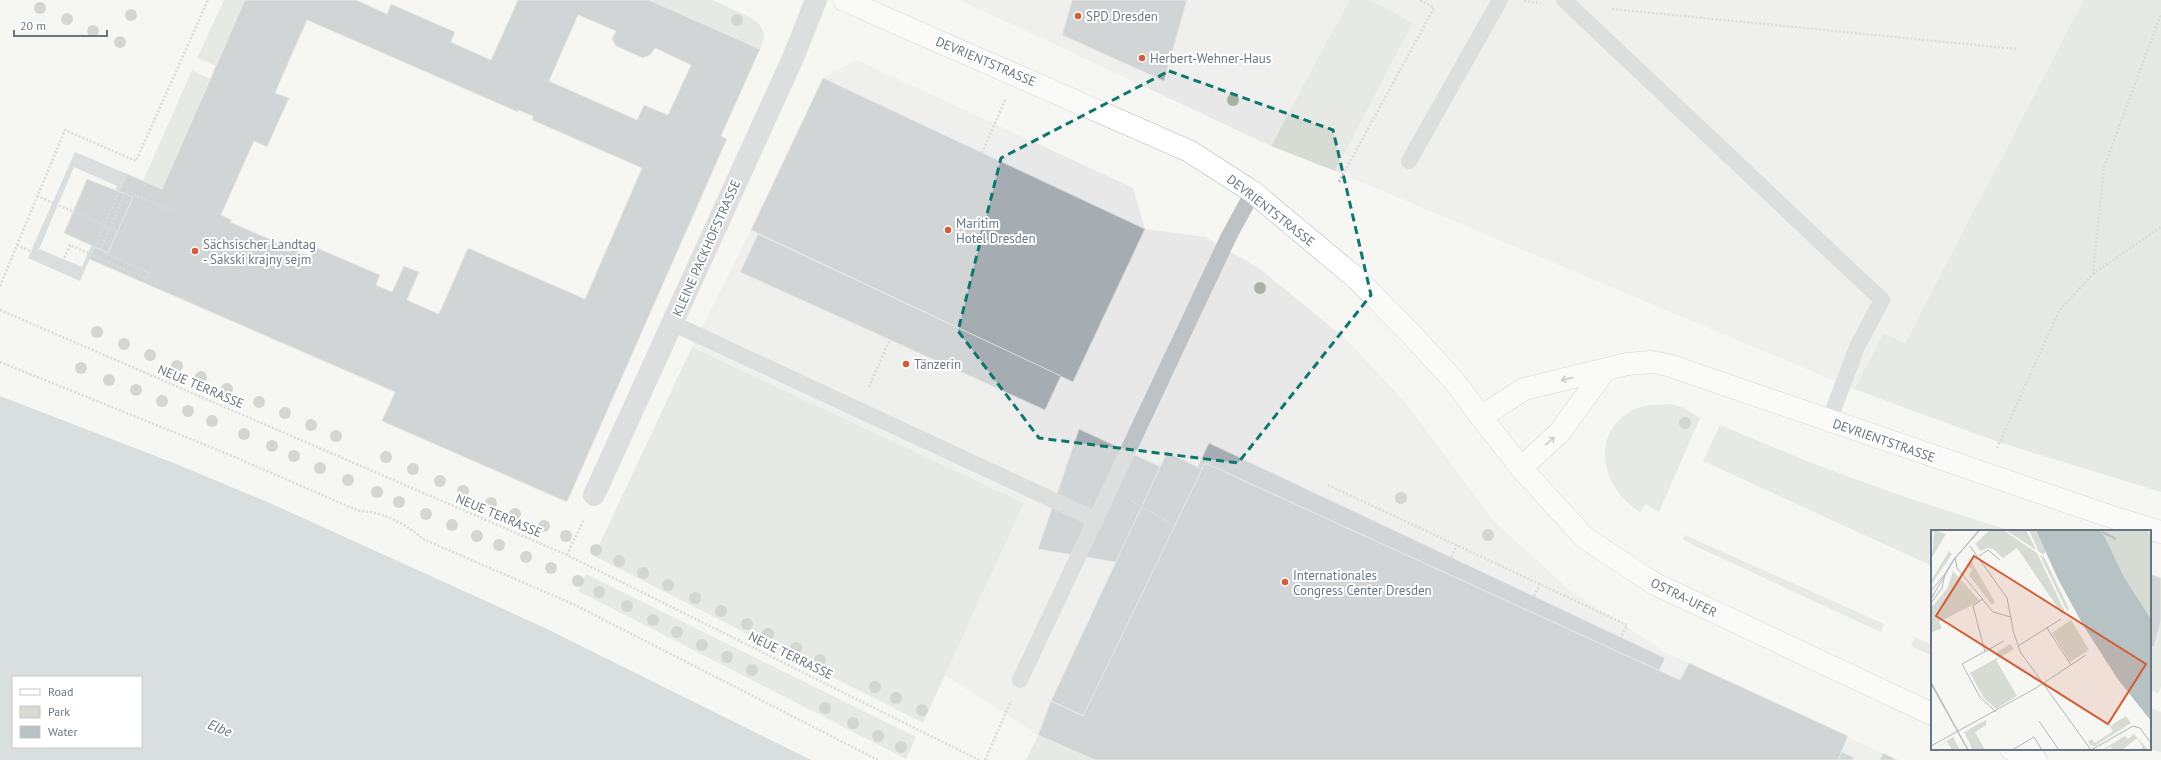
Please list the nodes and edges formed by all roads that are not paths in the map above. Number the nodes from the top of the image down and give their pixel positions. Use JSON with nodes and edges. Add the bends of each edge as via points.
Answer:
{"nodes":[{"id":1,"x":816,"y":0,"type":"edge"},
{"id":2,"x":844,"y":0,"type":"edge"},
{"id":3,"x":1500,"y":0,"type":"edge"},
{"id":4,"x":1567,"y":3,"type":"edge"},
{"id":5,"x":1409,"y":161,"type":"dead end"},
{"id":6,"x":1253,"y":192,"type":"junction"},
{"id":7,"x":672,"y":323,"type":"junction"},
{"id":8,"x":1605,"y":370,"type":"junction"},
{"id":9,"x":1481,"y":417,"type":"junction"},
{"id":10,"x":1829,"y":421,"type":"junction"},
{"id":11,"x":1521,"y":468,"type":"junction"},
{"id":12,"x":594,"y":495,"type":"road end"},
{"id":13,"x":1096,"y":520,"type":"junction"},
{"id":14,"x":2161,"y":532,"type":"edge"},
{"id":15,"x":1020,"y":680,"type":"road end"},
{"id":16,"x":1931,"y":714,"type":"edge"},
{"id":17,"x":2013,"y":750,"type":"edge"},
{"id":18,"x":2036,"y":760,"type":"edge"}],
"edges":[{"from":1,"to":7,"type":"street","name":"KLEINE PACKHOFSTRASSE","via":[[793,58]]},
{"from":2,"to":6,"type":"main road","name":"DEVRIENTSTRASSE","via":[[1189,151]]},
{"from":3,"to":5,"type":"lane"},
{"from":4,"to":10,"type":"lane","via":[[1882,300],[1857,348]]},
{"from":6,"to":9,"type":"main road","name":"DEVRIENTSTRASSE","via":[[1357,279],[1455,382]]},
{"from":6,"to":13,"type":"lane","via":[[1229,236]]},
{"from":7,"to":12,"type":"street","name":"KLEINE PACKHOFSTRASSE"},
{"from":7,"to":13,"type":"lane"},
{"from":8,"to":9,"type":"main road","name":"DEVRIENTSTRASSE","one_way":true,"via":[[1524,389]]},
{"from":8,"to":10,"type":"main road","name":"DEVRIENTSTRASSE","via":[[1627,364],[1651,362],[1668,365]]},
{"from":11,"to":8,"type":"main road","one_way":true,"via":[[1559,433]]},
{"from":9,"to":11,"type":"main road","name":"OSTRA-UFER"},
{"from":10,"to":14,"type":"main road","name":"DEVRIENTSTRASSE"},
{"from":11,"to":16,"type":"main road","name":"OSTRA-UFER","via":[[1586,538],[1655,584]]},
{"from":13,"to":15,"type":"lane"},
{"from":17,"to":18,"type":"main road"}]}
